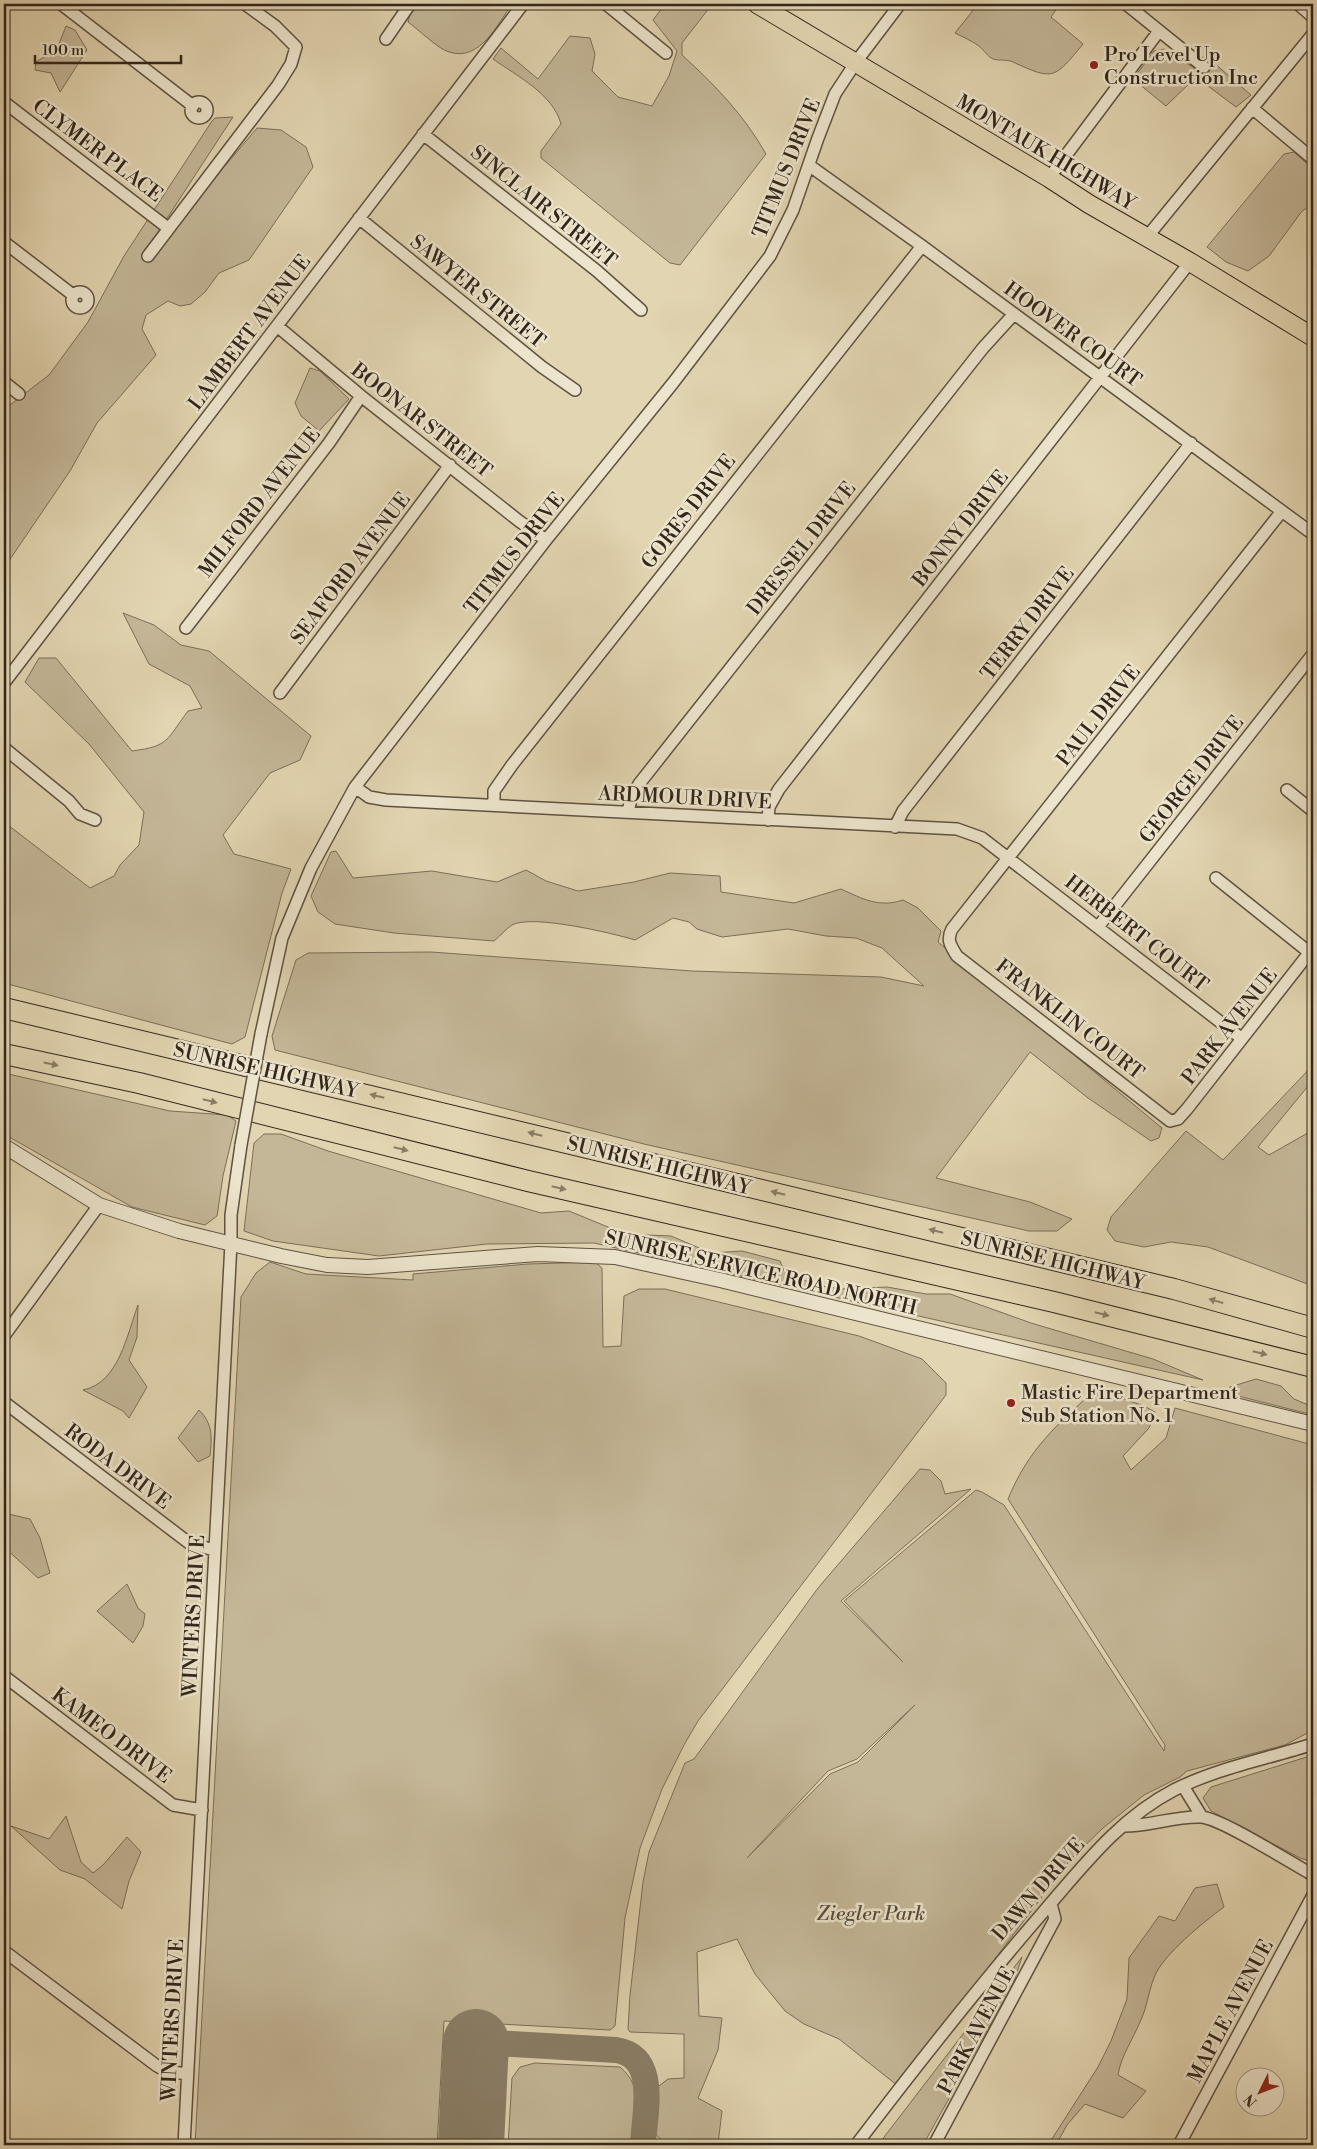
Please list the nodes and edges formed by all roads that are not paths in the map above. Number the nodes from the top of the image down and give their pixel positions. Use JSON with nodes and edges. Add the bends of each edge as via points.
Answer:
{"nodes":[{"id":1,"x":61,"y":4,"type":"edge"},
{"id":2,"x":245,"y":4,"type":"edge"},
{"id":3,"x":410,"y":4,"type":"edge"},
{"id":4,"x":523,"y":4,"type":"edge"},
{"id":5,"x":606,"y":4,"type":"edge"},
{"id":6,"x":757,"y":4,"type":"edge"},
{"id":7,"x":900,"y":4,"type":"edge"},
{"id":8,"x":1126,"y":4,"type":"edge"},
{"id":9,"x":1298,"y":4,"type":"edge"},
{"id":10,"x":1313,"y":17,"type":"edge"},
{"id":11,"x":1160,"y":31,"type":"junction"},
{"id":12,"x":1313,"y":34,"type":"edge"},
{"id":13,"x":386,"y":39,"type":"dead end"},
{"id":14,"x":666,"y":53,"type":"dead end"},
{"id":15,"x":856,"y":62,"type":"junction"},
{"id":16,"x":1204,"y":67,"type":"dead end"},
{"id":17,"x":4,"y":102,"type":"edge"},
{"id":18,"x":193,"y":106,"type":"dead end"},
{"id":19,"x":1252,"y":108,"type":"junction"},
{"id":20,"x":423,"y":134,"type":"junction"},
{"id":21,"x":1313,"y":159,"type":"edge"},
{"id":22,"x":810,"y":166,"type":"junction"},
{"id":23,"x":1049,"y":178,"type":"junction"},
{"id":24,"x":359,"y":218,"type":"junction"},
{"id":25,"x":168,"y":228,"type":"junction"},
{"id":26,"x":1147,"y":237,"type":"junction"},
{"id":27,"x":4,"y":242,"type":"edge"},
{"id":28,"x":922,"y":246,"type":"junction"},
{"id":29,"x":148,"y":256,"type":"dead end"},
{"id":30,"x":1190,"y":262,"type":"junction"},
{"id":31,"x":73,"y":295,"type":"dead end"},
{"id":32,"x":641,"y":310,"type":"dead end"},
{"id":33,"x":1014,"y":314,"type":"junction"},
{"id":34,"x":277,"y":326,"type":"junction"},
{"id":35,"x":1313,"y":337,"type":"edge"},
{"id":36,"x":1102,"y":377,"type":"junction"},
{"id":37,"x":4,"y":382,"type":"edge"},
{"id":38,"x":575,"y":390,"type":"dead end"},
{"id":39,"x":19,"y":394,"type":"dead end"},
{"id":40,"x":361,"y":396,"type":"junction"},
{"id":41,"x":1191,"y":444,"type":"junction"},
{"id":42,"x":450,"y":465,"type":"junction"},
{"id":43,"x":1282,"y":510,"type":"junction"},
{"id":44,"x":1313,"y":534,"type":"edge"},
{"id":45,"x":546,"y":540,"type":"junction"},
{"id":46,"x":186,"y":628,"type":"dead end"},
{"id":47,"x":1313,"y":654,"type":"edge"},
{"id":48,"x":8,"y":669,"type":"edge"},
{"id":49,"x":4,"y":683,"type":"edge"},
{"id":50,"x":280,"y":693,"type":"dead end"},
{"id":51,"x":4,"y":748,"type":"edge"},
{"id":52,"x":355,"y":786,"type":"junction"},
{"id":53,"x":1287,"y":790,"type":"dead end"},
{"id":54,"x":494,"y":805,"type":"junction"},
{"id":55,"x":1313,"y":811,"type":"edge"},
{"id":56,"x":628,"y":812,"type":"junction"},
{"id":57,"x":94,"y":820,"type":"dead end"},
{"id":58,"x":768,"y":820,"type":"junction"},
{"id":59,"x":895,"y":827,"type":"junction"},
{"id":60,"x":1009,"y":858,"type":"junction"},
{"id":61,"x":1216,"y":878,"type":"dead end"},
{"id":62,"x":1098,"y":927,"type":"junction"},
{"id":63,"x":949,"y":944,"type":"joint"},
{"id":64,"x":1312,"y":950,"type":"edge"},
{"id":65,"x":4,"y":1008,"type":"edge"},
{"id":66,"x":1242,"y":1038,"type":"junction"},
{"id":67,"x":4,"y":1054,"type":"edge"},
{"id":68,"x":251,"y":1090,"type":"joint"},
{"id":69,"x":1170,"y":1121,"type":"joint"},
{"id":70,"x":4,"y":1146,"type":"edge"},
{"id":71,"x":99,"y":1205,"type":"junction"},
{"id":72,"x":231,"y":1243,"type":"junction"},
{"id":73,"x":1313,"y":1328,"type":"edge"},
{"id":74,"x":4,"y":1336,"type":"edge"},
{"id":75,"x":1313,"y":1367,"type":"edge"},
{"id":76,"x":4,"y":1402,"type":"edge"},
{"id":77,"x":1313,"y":1424,"type":"edge"},
{"id":78,"x":214,"y":1550,"type":"junction"},
{"id":79,"x":4,"y":1676,"type":"edge"},
{"id":80,"x":1313,"y":1744,"type":"edge"},
{"id":81,"x":1183,"y":1786,"type":"junction"},
{"id":82,"x":202,"y":1810,"type":"junction"},
{"id":83,"x":1202,"y":1817,"type":"junction"},
{"id":84,"x":1125,"y":1826,"type":"junction"},
{"id":85,"x":1313,"y":1875,"type":"edge"},
{"id":86,"x":1313,"y":1896,"type":"edge"},
{"id":87,"x":1050,"y":1904,"type":"junction"},
{"id":88,"x":4,"y":1951,"type":"edge"},
{"id":89,"x":187,"y":2074,"type":"junction"},
{"id":90,"x":184,"y":2145,"type":"edge"},
{"id":91,"x":856,"y":2145,"type":"edge"},
{"id":92,"x":934,"y":2145,"type":"edge"},
{"id":93,"x":1179,"y":2145,"type":"edge"}],
"edges":[{"from":1,"to":18,"type":"street"},
{"from":2,"to":25,"type":"street","via":[[275,26],[296,47],[291,64],[278,86]]},
{"from":3,"to":13,"type":"street"},
{"from":4,"to":20,"type":"street","name":"LAMBERT AVENUE"},
{"from":5,"to":14,"type":"street"},
{"from":6,"to":15,"type":"main road","name":"MONTAUK HIGHWAY"},
{"from":7,"to":15,"type":"street","name":"TITMUS DRIVE"},
{"from":8,"to":11,"type":"street"},
{"from":9,"to":10,"type":"street"},
{"from":11,"to":16,"type":"street"},
{"from":11,"to":23,"type":"street"},
{"from":12,"to":19,"type":"street"},
{"from":15,"to":22,"type":"street","name":"TITMUS DRIVE","via":[[831,104]]},
{"from":15,"to":23,"type":"main road","name":"MONTAUK HIGHWAY"},
{"from":17,"to":25,"type":"street","name":"CLYMER PLACE"},
{"from":19,"to":21,"type":"street"},
{"from":19,"to":26,"type":"street"},
{"from":20,"to":24,"type":"street","name":"LAMBERT AVENUE"},
{"from":20,"to":32,"type":"street","name":"SINCLAIR STREET","via":[[597,271]]},
{"from":22,"to":28,"type":"street","name":"HOOVER COURT"},
{"from":22,"to":45,"type":"street","name":"TITMUS DRIVE","via":[[770,256]]},
{"from":23,"to":26,"type":"main road","name":"MONTAUK HIGHWAY"},
{"from":24,"to":34,"type":"street","name":"LAMBERT AVENUE"},
{"from":24,"to":38,"type":"street","name":"SAWYER STREET","via":[[542,367]]},
{"from":25,"to":29,"type":"street"},
{"from":26,"to":30,"type":"main road","name":"MONTAUK HIGHWAY"},
{"from":27,"to":31,"type":"street"},
{"from":28,"to":33,"type":"street","name":"HOOVER COURT"},
{"from":28,"to":54,"type":"street","name":"GORES DRIVE","via":[[512,765],[494,792]]},
{"from":30,"to":35,"type":"main road","name":"MONTAUK HIGHWAY"},
{"from":30,"to":36,"type":"street","name":"BONNY DRIVE"},
{"from":33,"to":36,"type":"street","name":"HOOVER COURT"},
{"from":33,"to":56,"type":"street","name":"DRESSEL DRIVE","via":[[983,348],[639,784]]},
{"from":34,"to":40,"type":"street","name":"BOONAR STREET"},
{"from":34,"to":48,"type":"street","name":"LAMBERT AVENUE"},
{"from":36,"to":41,"type":"street","name":"HOOVER COURT"},
{"from":36,"to":58,"type":"street","name":"BONNY DRIVE","via":[[779,789],[769,808]]},
{"from":37,"to":39,"type":"street"},
{"from":40,"to":42,"type":"street","name":"BOONAR STREET"},
{"from":40,"to":46,"type":"street","name":"MILFORD AVENUE","via":[[329,443]]},
{"from":41,"to":43,"type":"street","name":"HOOVER COURT"},
{"from":41,"to":59,"type":"street","name":"TERRY DRIVE","via":[[903,811]]},
{"from":42,"to":45,"type":"street","name":"BOONAR STREET"},
{"from":42,"to":50,"type":"street","name":"SEAFORD AVENUE"},
{"from":43,"to":44,"type":"street","name":"HOOVER COURT"},
{"from":43,"to":60,"type":"street","name":"PAUL DRIVE"},
{"from":45,"to":52,"type":"street","name":"TITMUS DRIVE"},
{"from":47,"to":62,"type":"street","name":"GEORGE DRIVE"},
{"from":48,"to":49,"type":"street","name":"LAMBERT AVENUE"},
{"from":51,"to":57,"type":"street","via":[[69,801],[80,814]]},
{"from":52,"to":54,"type":"street","name":"ARDMOUR DRIVE","via":[[369,797],[386,800]]},
{"from":52,"to":68,"type":"street","name":"TITMUS DRIVE","bridge":true,"via":[[311,868],[282,938]]},
{"from":53,"to":55,"type":"street"},
{"from":54,"to":56,"type":"street","name":"ARDMOUR DRIVE"},
{"from":56,"to":58,"type":"street","name":"ARDMOUR DRIVE"},
{"from":58,"to":59,"type":"street","name":"ARDMOUR DRIVE"},
{"from":59,"to":60,"type":"street","name":"ARDMOUR DRIVE","via":[[963,830],[982,838]]},
{"from":60,"to":62,"type":"street","name":"HERBERT COURT"},
{"from":60,"to":63,"type":"street","name":"PAUL DRIVE","via":[[952,929]]},
{"from":61,"to":64,"type":"street"},
{"from":62,"to":66,"type":"street","name":"HERBERT COURT"},
{"from":63,"to":69,"type":"street","name":"FRANKLIN COURT","via":[[957,956]]},
{"from":64,"to":66,"type":"street","name":"PARK AVENUE"},
{"from":73,"to":65,"type":"highway","name":"SUNRISE HIGHWAY","one_way":true,"via":[[1174,1289]]},
{"from":66,"to":69,"type":"street","name":"PARK AVENUE","via":[[1187,1110],[1178,1119]]},
{"from":67,"to":75,"type":"highway","name":"SUNRISE HIGHWAY","one_way":true,"via":[[139,1083],[528,1181],[1045,1300]]},
{"from":68,"to":72,"type":"street","name":"WINTERS DRIVE","bridge":true,"via":[[231,1215]]},
{"from":70,"to":71,"type":"street","name":"SUNRISE SERVICE ROAD NORTH"},
{"from":71,"to":72,"type":"street","name":"SUNRISE SERVICE ROAD NORTH"},
{"from":71,"to":74,"type":"street"},
{"from":72,"to":77,"type":"street","name":"SUNRISE SERVICE ROAD NORTH","via":[[302,1261],[347,1266],[386,1267],[538,1254],[590,1254],[634,1260]]},
{"from":72,"to":78,"type":"street","name":"WINTERS DRIVE"},
{"from":76,"to":78,"type":"street","name":"RODA DRIVE","via":[[189,1543]]},
{"from":78,"to":82,"type":"street","name":"WINTERS DRIVE"},
{"from":79,"to":82,"type":"street","name":"KAMEO DRIVE","via":[[173,1805]]},
{"from":80,"to":81,"type":"street","name":"DAWN DRIVE"},
{"from":81,"to":83,"type":"street"},
{"from":81,"to":84,"type":"street","name":"DAWN DRIVE","via":[[1145,1807]]},
{"from":82,"to":89,"type":"street","name":"WINTERS DRIVE"},
{"from":83,"to":84,"type":"street"},
{"from":83,"to":85,"type":"street"},
{"from":84,"to":87,"type":"street","name":"DAWN DRIVE","via":[[1088,1859]]},
{"from":86,"to":93,"type":"street","name":"MAPLE AVENUE"},
{"from":87,"to":91,"type":"street","name":"DAWN DRIVE"},
{"from":87,"to":92,"type":"street","name":"PARK AVENUE","via":[[1055,1919]]},
{"from":88,"to":89,"type":"street","via":[[157,2066],[166,2071]]},
{"from":89,"to":90,"type":"street","name":"WINTERS DRIVE"}]}
